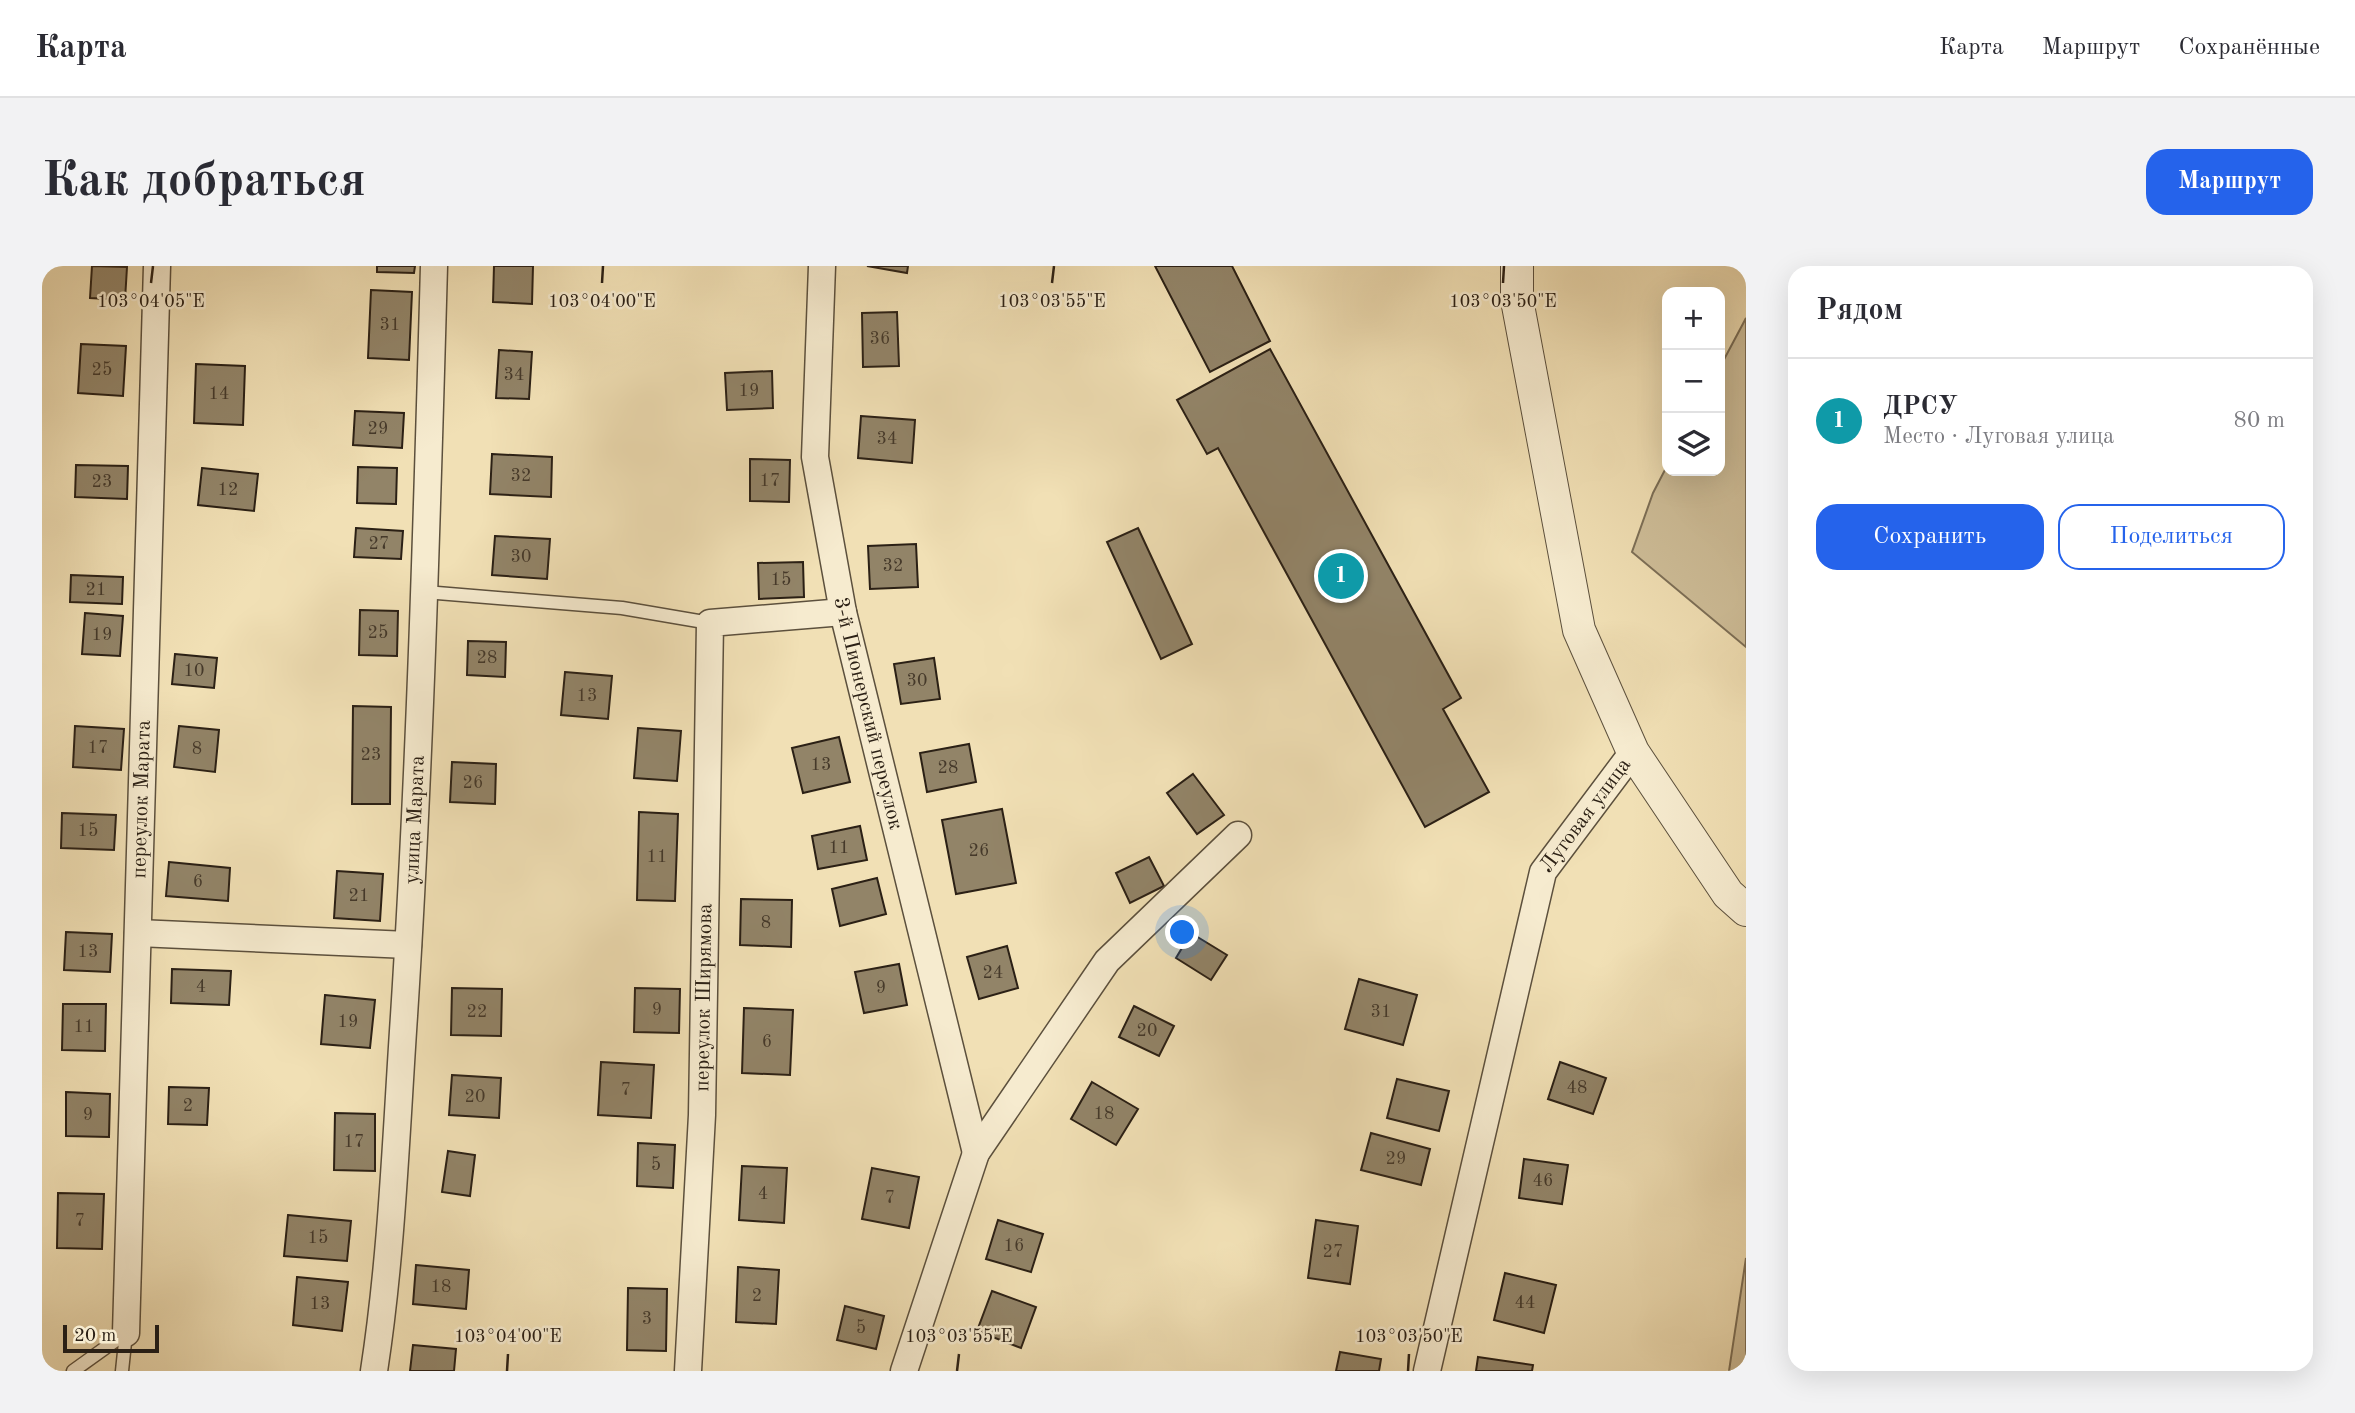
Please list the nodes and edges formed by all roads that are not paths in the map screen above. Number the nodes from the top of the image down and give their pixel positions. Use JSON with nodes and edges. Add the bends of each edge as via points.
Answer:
{"nodes":[{"id":1,"x":157,"y":266,"type":"edge"},
{"id":2,"x":433,"y":266,"type":"edge"},
{"id":3,"x":822,"y":266,"type":"edge"},
{"id":4,"x":1517,"y":266,"type":"edge"},
{"id":5,"x":425,"y":592,"type":"junction"},
{"id":6,"x":842,"y":612,"type":"junction"},
{"id":7,"x":710,"y":623,"type":"junction"},
{"id":8,"x":1633,"y":752,"type":"junction"},
{"id":9,"x":1238,"y":835,"type":"dead end"},
{"id":10,"x":1746,"y":911,"type":"edge"},
{"id":11,"x":138,"y":933,"type":"junction"},
{"id":12,"x":408,"y":946,"type":"junction"},
{"id":13,"x":976,"y":1153,"type":"junction"},
{"id":14,"x":126,"y":1333,"type":"junction"},
{"id":15,"x":73,"y":1371,"type":"edge"},
{"id":16,"x":122,"y":1371,"type":"edge"},
{"id":17,"x":374,"y":1371,"type":"edge"},
{"id":18,"x":688,"y":1371,"type":"edge"},
{"id":19,"x":904,"y":1371,"type":"edge"},
{"id":20,"x":1427,"y":1371,"type":"edge"}],
"edges":[{"from":1,"to":11,"type":"street","name":"переулок Марата"},
{"from":2,"to":5,"type":"street","name":"улица Марата"},
{"from":3,"to":6,"type":"street","name":"3-й Пионерский переулок","via":[[815,457]]},
{"from":4,"to":8,"type":"street","name":"Луговая улица","via":[[1517,300],[1579,630]]},
{"from":5,"to":7,"type":"lane","via":[[622,608]]},
{"from":5,"to":12,"type":"street","name":"улица Марата"},
{"from":6,"to":7,"type":"street"},
{"from":6,"to":13,"type":"street","name":"3-й Пионерский переулок"},
{"from":7,"to":18,"type":"street","name":"переулок Ширямова","via":[[702,1115]]},
{"from":8,"to":10,"type":"street","via":[[1728,894]]},
{"from":8,"to":20,"type":"street","name":"Луговая улица","via":[[1543,872]]},
{"from":9,"to":13,"type":"street","via":[[1107,961]]},
{"from":11,"to":12,"type":"street"},
{"from":11,"to":14,"type":"street","name":"переулок Марата"},
{"from":12,"to":17,"type":"street","name":"улица Марата","via":[[390,1238]]},
{"from":13,"to":19,"type":"street"},
{"from":14,"to":15,"type":"lane"},
{"from":14,"to":16,"type":"lane"}]}
